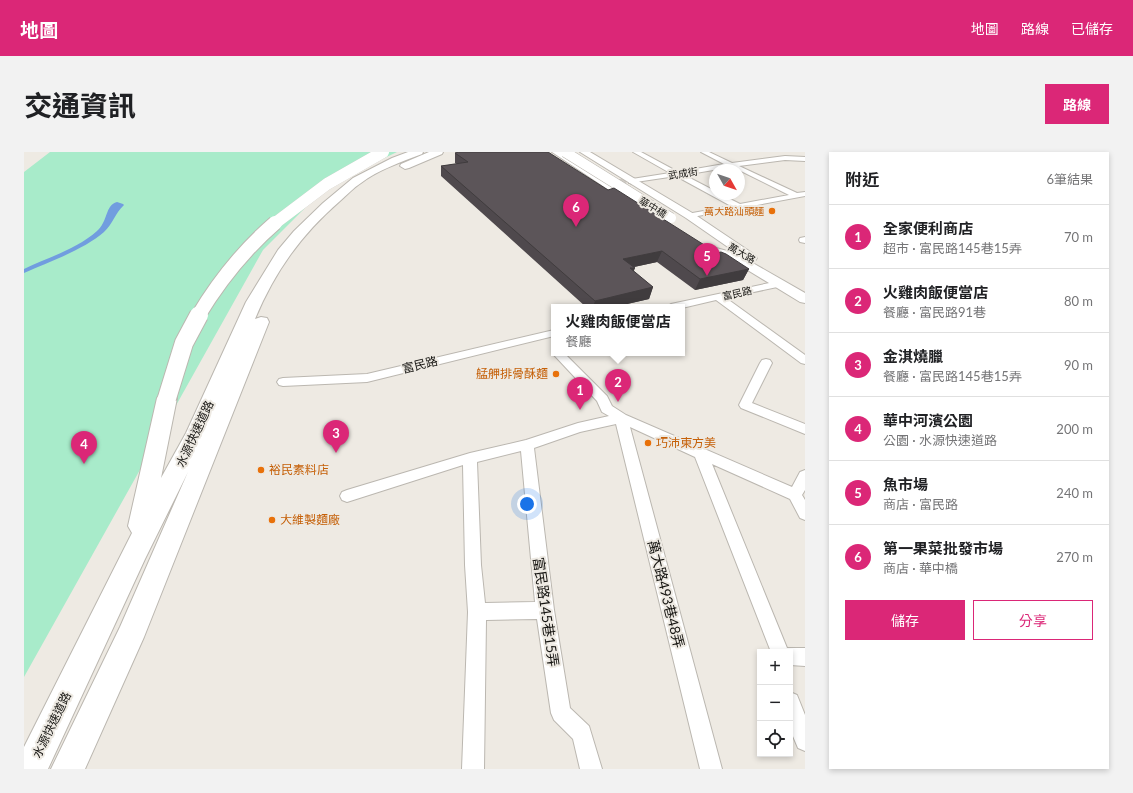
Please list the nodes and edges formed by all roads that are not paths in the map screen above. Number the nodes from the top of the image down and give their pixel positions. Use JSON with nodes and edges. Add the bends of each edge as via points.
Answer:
{"nodes":[{"id":1,"x":383,"y":152,"type":"edge"},
{"id":2,"x":407,"y":152,"type":"edge"},
{"id":3,"x":418,"y":152,"type":"edge"},
{"id":4,"x":428,"y":152,"type":"edge"},
{"id":5,"x":438,"y":152,"type":"edge"},
{"id":6,"x":556,"y":152,"type":"edge"},
{"id":7,"x":565,"y":152,"type":"edge"},
{"id":8,"x":573,"y":152,"type":"edge"},
{"id":9,"x":584,"y":152,"type":"edge"},
{"id":10,"x":636,"y":152,"type":"edge"},
{"id":11,"x":704,"y":152,"type":"edge"},
{"id":12,"x":775,"y":152,"type":"edge"},
{"id":13,"x":784,"y":158,"type":"junction"},
{"id":14,"x":805,"y":159,"type":"edge"},
{"id":15,"x":730,"y":164,"type":"edge"},
{"id":16,"x":739,"y":164,"type":"edge"},
{"id":17,"x":709,"y":169,"type":"edge"},
{"id":18,"x":745,"y":171,"type":"edge"},
{"id":19,"x":678,"y":174,"type":"junction"},
{"id":20,"x":327,"y":180,"type":"dead end"},
{"id":21,"x":632,"y":181,"type":"junction"},
{"id":22,"x":363,"y":183,"type":"junction"},
{"id":23,"x":801,"y":195,"type":"edge"},
{"id":24,"x":739,"y":207,"type":"junction"},
{"id":25,"x":690,"y":216,"type":"junction"},
{"id":26,"x":674,"y":220,"type":"junction"},
{"id":27,"x":697,"y":242,"type":"edge"},
{"id":28,"x":303,"y":250,"type":"dead end"},
{"id":29,"x":746,"y":260,"type":"junction"},
{"id":30,"x":286,"y":264,"type":"junction"},
{"id":31,"x":779,"y":284,"type":"junction"},
{"id":32,"x":264,"y":285,"type":"junction"},
{"id":33,"x":805,"y":290,"type":"edge"},
{"id":34,"x":718,"y":297,"type":"junction"},
{"id":35,"x":805,"y":300,"type":"edge"},
{"id":36,"x":685,"y":304,"type":"edge"},
{"id":37,"x":551,"y":334,"type":"edge"},
{"id":38,"x":542,"y":336,"type":"junction"},
{"id":39,"x":551,"y":345,"type":"edge"},
{"id":40,"x":561,"y":356,"type":"edge"},
{"id":41,"x":805,"y":360,"type":"edge"},
{"id":42,"x":766,"y":363,"type":"dead end"},
{"id":43,"x":283,"y":382,"type":"dead end"},
{"id":44,"x":621,"y":418,"type":"junction"},
{"id":45,"x":805,"y":429,"type":"edge"},
{"id":46,"x":527,"y":445,"type":"junction"},
{"id":47,"x":701,"y":454,"type":"junction"},
{"id":48,"x":470,"y":458,"type":"junction"},
{"id":49,"x":805,"y":476,"type":"edge"},
{"id":50,"x":795,"y":495,"type":"junction"},
{"id":51,"x":347,"y":496,"type":"dead end"},
{"id":52,"x":805,"y":514,"type":"edge"},
{"id":53,"x":134,"y":554,"type":"junction"},
{"id":54,"x":544,"y":610,"type":"junction"},
{"id":55,"x":477,"y":612,"type":"junction"},
{"id":56,"x":782,"y":649,"type":"edge"},
{"id":57,"x":793,"y":655,"type":"edge"},
{"id":58,"x":805,"y":657,"type":"edge"},
{"id":59,"x":793,"y":710,"type":"edge"},
{"id":60,"x":805,"y":741,"type":"edge"},
{"id":61,"x":31,"y":769,"type":"edge"},
{"id":62,"x":68,"y":769,"type":"edge"},
{"id":63,"x":473,"y":769,"type":"edge"},
{"id":64,"x":591,"y":769,"type":"edge"},
{"id":65,"x":711,"y":769,"type":"edge"}],
"edges":[{"from":1,"to":53,"type":"highway","bridge":true,"via":[[344,172],[302,202],[232,266],[210,295],[191,326],[177,362]]},
{"from":2,"to":22,"type":"highway","via":[[362,173]]},
{"from":3,"to":22,"type":"highway","name":"水源快速道路","via":[[396,160]]},
{"from":4,"to":30,"type":"highway","name":"水源快速道路","via":[[366,180],[315,228]]},
{"from":5,"to":22,"type":"highway"},
{"from":6,"to":26,"type":"main road"},
{"from":7,"to":26,"type":"main road","name":"華中橋","bridge":true},
{"from":8,"to":26,"type":"main road","name":"華中橋"},
{"from":9,"to":21,"type":"main road"},
{"from":10,"to":19,"type":"street"},
{"from":11,"to":15,"type":"street"},
{"from":12,"to":13,"type":"street"},
{"from":13,"to":14,"type":"street","name":"武成街"},
{"from":13,"to":16,"type":"street","name":"武成街"},
{"from":17,"to":19,"type":"street","name":"武成街"},
{"from":18,"to":23,"type":"street"},
{"from":19,"to":21,"type":"street","name":"武成街"},
{"from":19,"to":24,"type":"street"},
{"from":20,"to":32,"type":"highway","via":[[330,186],[327,190],[287,227],[268,254],[262,270]]},
{"from":21,"to":25,"type":"main road"},
{"from":22,"to":32,"type":"highway","name":"水源快速道路","via":[[327,206],[299,234],[283,253]]},
{"from":23,"to":24,"type":"street"},
{"from":24,"to":25,"type":"street"},
{"from":25,"to":29,"type":"main road","via":[[731,243]]},
{"from":26,"to":29,"type":"main road","name":"華中橋"},
{"from":27,"to":29,"type":"main road","via":[[710,250]]},
{"from":28,"to":30,"type":"highway"},
{"from":29,"to":31,"type":"main road","name":"萬大路"},
{"from":29,"to":33,"type":"main road","name":"萬大路"},
{"from":30,"to":62,"type":"highway","name":"水源快速道路","via":[[130,638]]},
{"from":31,"to":34,"type":"street","name":"富民路"},
{"from":31,"to":35,"type":"main road","name":"萬大路"},
{"from":32,"to":53,"type":"highway","name":"水源快速道路","via":[[196,433]]},
{"from":34,"to":36,"type":"street","name":"富民路"},
{"from":34,"to":41,"type":"street"},
{"from":37,"to":38,"type":"street","name":"富民路"},
{"from":38,"to":39,"type":"street"},
{"from":38,"to":43,"type":"street","name":"富民路","via":[[367,378]]},
{"from":40,"to":44,"type":"street","via":[[603,399],[607,409]]},
{"from":42,"to":45,"type":"street","via":[[745,405]]},
{"from":44,"to":46,"type":"street","via":[[578,428]]},
{"from":44,"to":47,"type":"street"},
{"from":44,"to":65,"type":"street","name":"萬大路493巷48弄"},
{"from":46,"to":48,"type":"street"},
{"from":46,"to":54,"type":"street","name":"富民路145巷15弄"},
{"from":47,"to":50,"type":"street"},
{"from":47,"to":56,"type":"street"},
{"from":48,"to":51,"type":"street"},
{"from":48,"to":55,"type":"street"},
{"from":49,"to":50,"type":"street"},
{"from":50,"to":52,"type":"street"},
{"from":53,"to":61,"type":"highway","name":"水源快速道路"},
{"from":54,"to":55,"type":"street"},
{"from":54,"to":64,"type":"street","name":"富民路145巷15弄","via":[[561,713],[582,733]]},
{"from":55,"to":63,"type":"street"},
{"from":57,"to":58,"type":"street"},
{"from":59,"to":60,"type":"street"}]}
